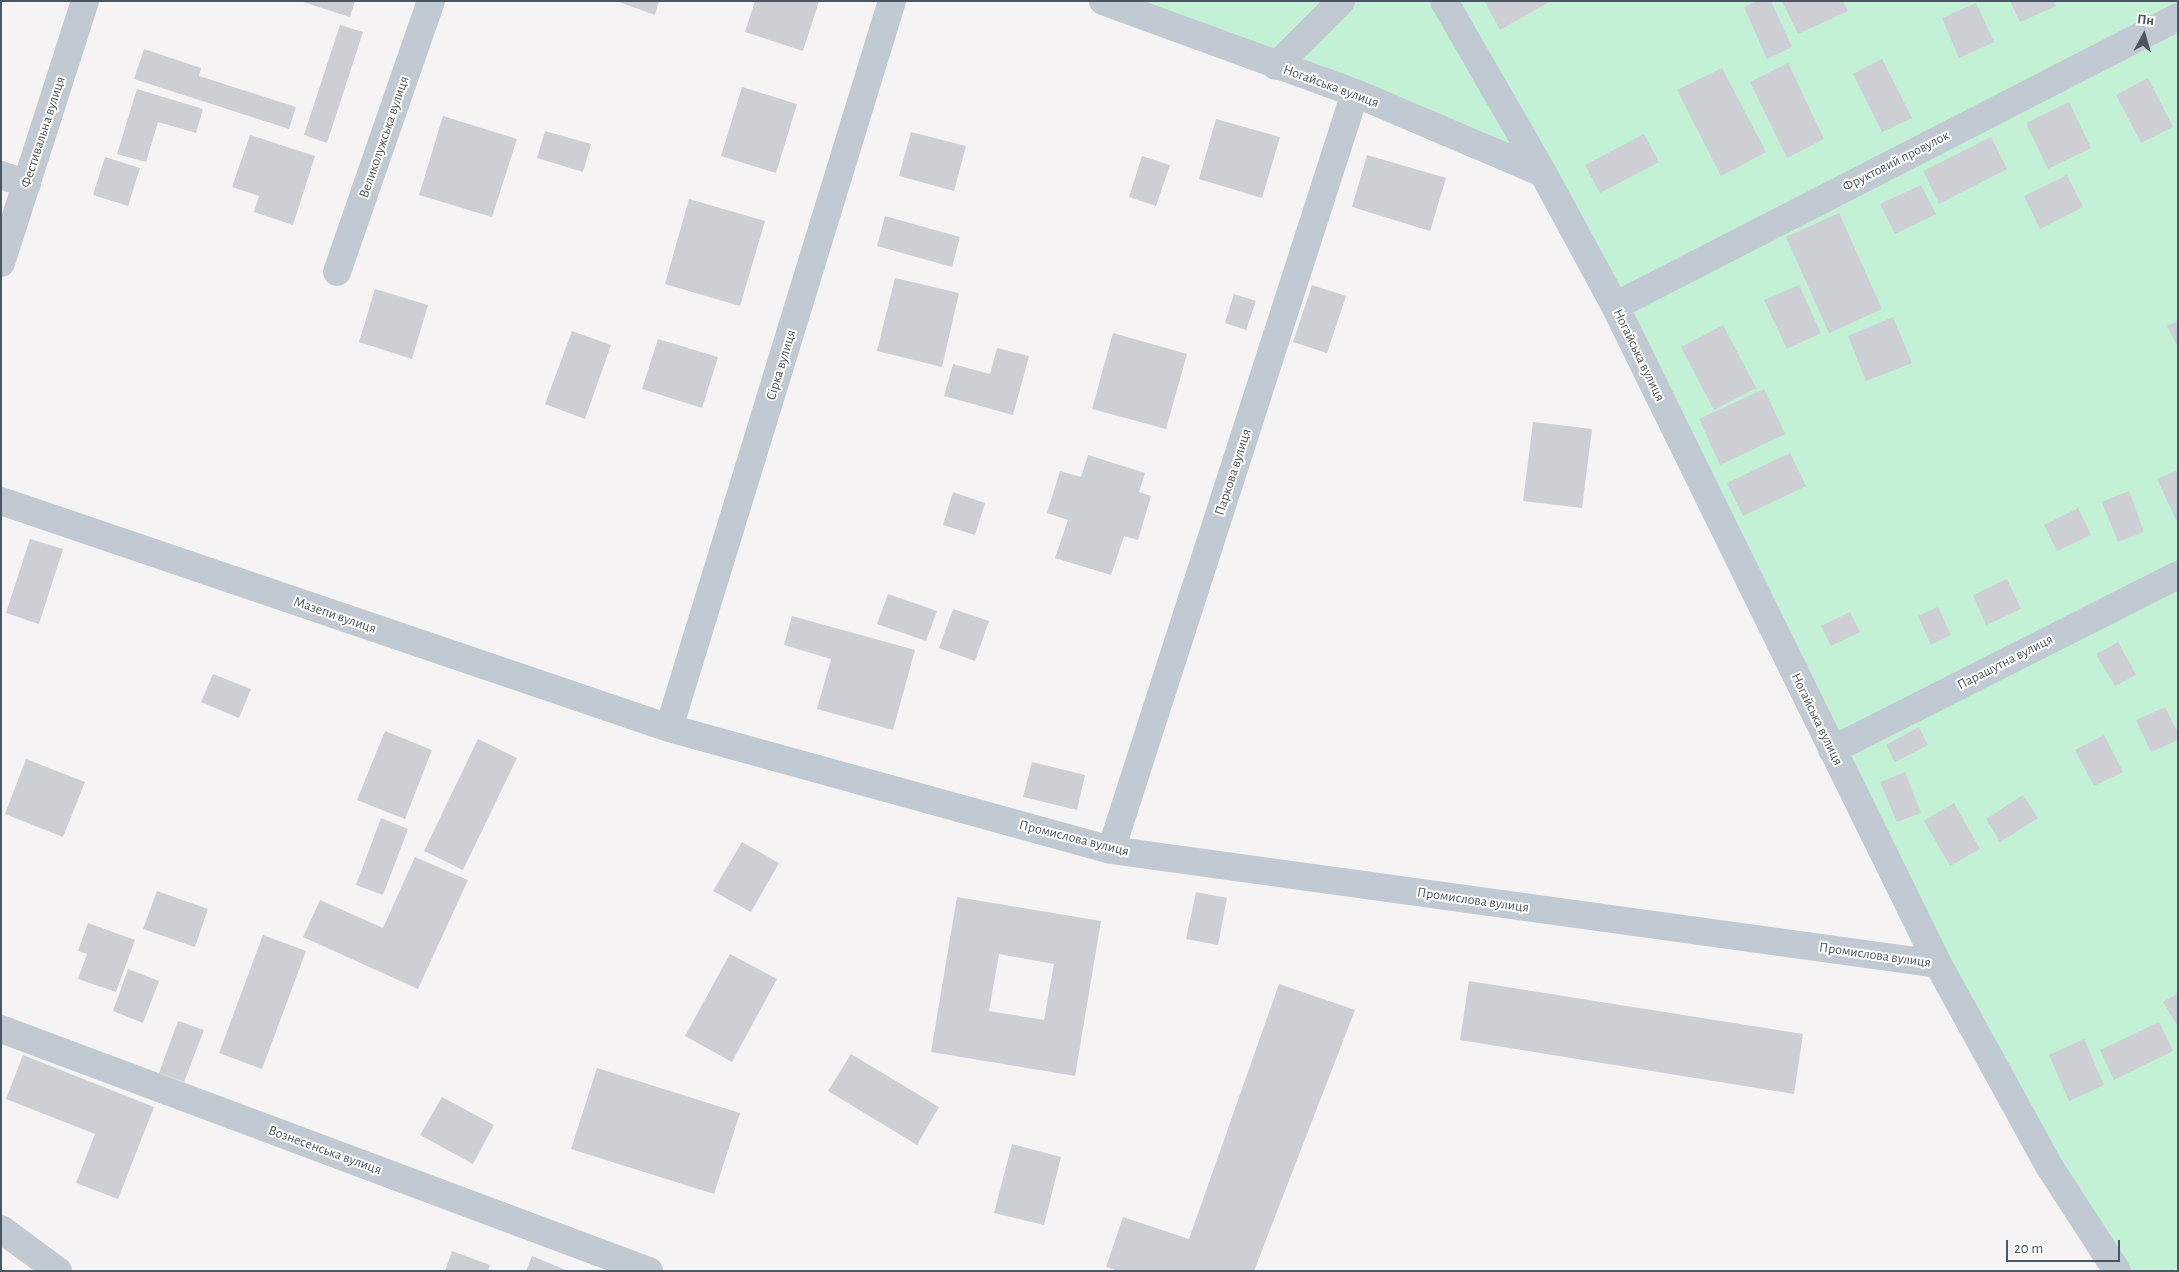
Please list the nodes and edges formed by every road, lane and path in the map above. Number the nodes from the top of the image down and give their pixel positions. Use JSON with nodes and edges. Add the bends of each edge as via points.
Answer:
{"nodes":[{"id":1,"x":85,"y":1,"type":"edge"},
{"id":2,"x":431,"y":1,"type":"edge"},
{"id":3,"x":892,"y":1,"type":"edge"},
{"id":4,"x":1103,"y":1,"type":"edge"},
{"id":5,"x":1341,"y":1,"type":"edge"},
{"id":6,"x":1444,"y":1,"type":"edge"},
{"id":7,"x":2178,"y":16,"type":"edge"},
{"id":8,"x":1276,"y":66,"type":"junction"},
{"id":9,"x":1355,"y":93,"type":"junction"},
{"id":10,"x":1543,"y":173,"type":"junction"},
{"id":11,"x":1,"y":175,"type":"edge"},
{"id":12,"x":27,"y":184,"type":"junction"},
{"id":13,"x":1,"y":263,"type":"edge"},
{"id":14,"x":337,"y":272,"type":"dead end"},
{"id":15,"x":1615,"y":306,"type":"junction"},
{"id":16,"x":1,"y":501,"type":"edge"},
{"id":17,"x":2178,"y":575,"type":"edge"},
{"id":18,"x":669,"y":728,"type":"junction"},
{"id":19,"x":1832,"y":750,"type":"junction"},
{"id":20,"x":1111,"y":850,"type":"junction"},
{"id":21,"x":1938,"y":964,"type":"junction"},
{"id":22,"x":1,"y":1029,"type":"edge"},
{"id":23,"x":1,"y":1229,"type":"edge"},
{"id":24,"x":58,"y":1271,"type":"edge"},
{"id":25,"x":649,"y":1271,"type":"edge"},
{"id":26,"x":2117,"y":1271,"type":"edge"}],
"edges":[{"from":1,"to":12,"type":"street","name":"Фестивальна вулиця"},
{"from":2,"to":14,"type":"street","name":"Великолужська вулиця"},
{"from":3,"to":18,"type":"street","name":"Сірка вулиця"},
{"from":4,"to":8,"type":"street","name":"Ногайська вулиця"},
{"from":5,"to":8,"type":"street"},
{"from":6,"to":10,"type":"street"},
{"from":7,"to":15,"type":"street","name":"Фруктовий провулок"},
{"from":8,"to":9,"type":"street","name":"Ногайська вулиця"},
{"from":9,"to":10,"type":"street","name":"Ногайська вулиця"},
{"from":9,"to":20,"type":"street","name":"Паркова вулиця"},
{"from":10,"to":15,"type":"street","name":"Ногайська вулиця"},
{"from":11,"to":12,"type":"street"},
{"from":12,"to":13,"type":"street","name":"Фестивальна вулиця"},
{"from":15,"to":19,"type":"street","name":"Ногайська вулиця"},
{"from":16,"to":18,"type":"street","name":"Мазепи вулиця"},
{"from":17,"to":19,"type":"street","name":"Парашутна вулиця"},
{"from":18,"to":20,"type":"street","name":"Промислова вулиця"},
{"from":19,"to":21,"type":"street","name":"Ногайська вулиця"},
{"from":20,"to":21,"type":"street","name":"Промислова вулиця"},
{"from":21,"to":26,"type":"street","name":"Промислова вулиця","via":[[2050,1166]]},
{"from":22,"to":25,"type":"street","name":"Вознесенська вулиця"},
{"from":23,"to":24,"type":"street"}]}
